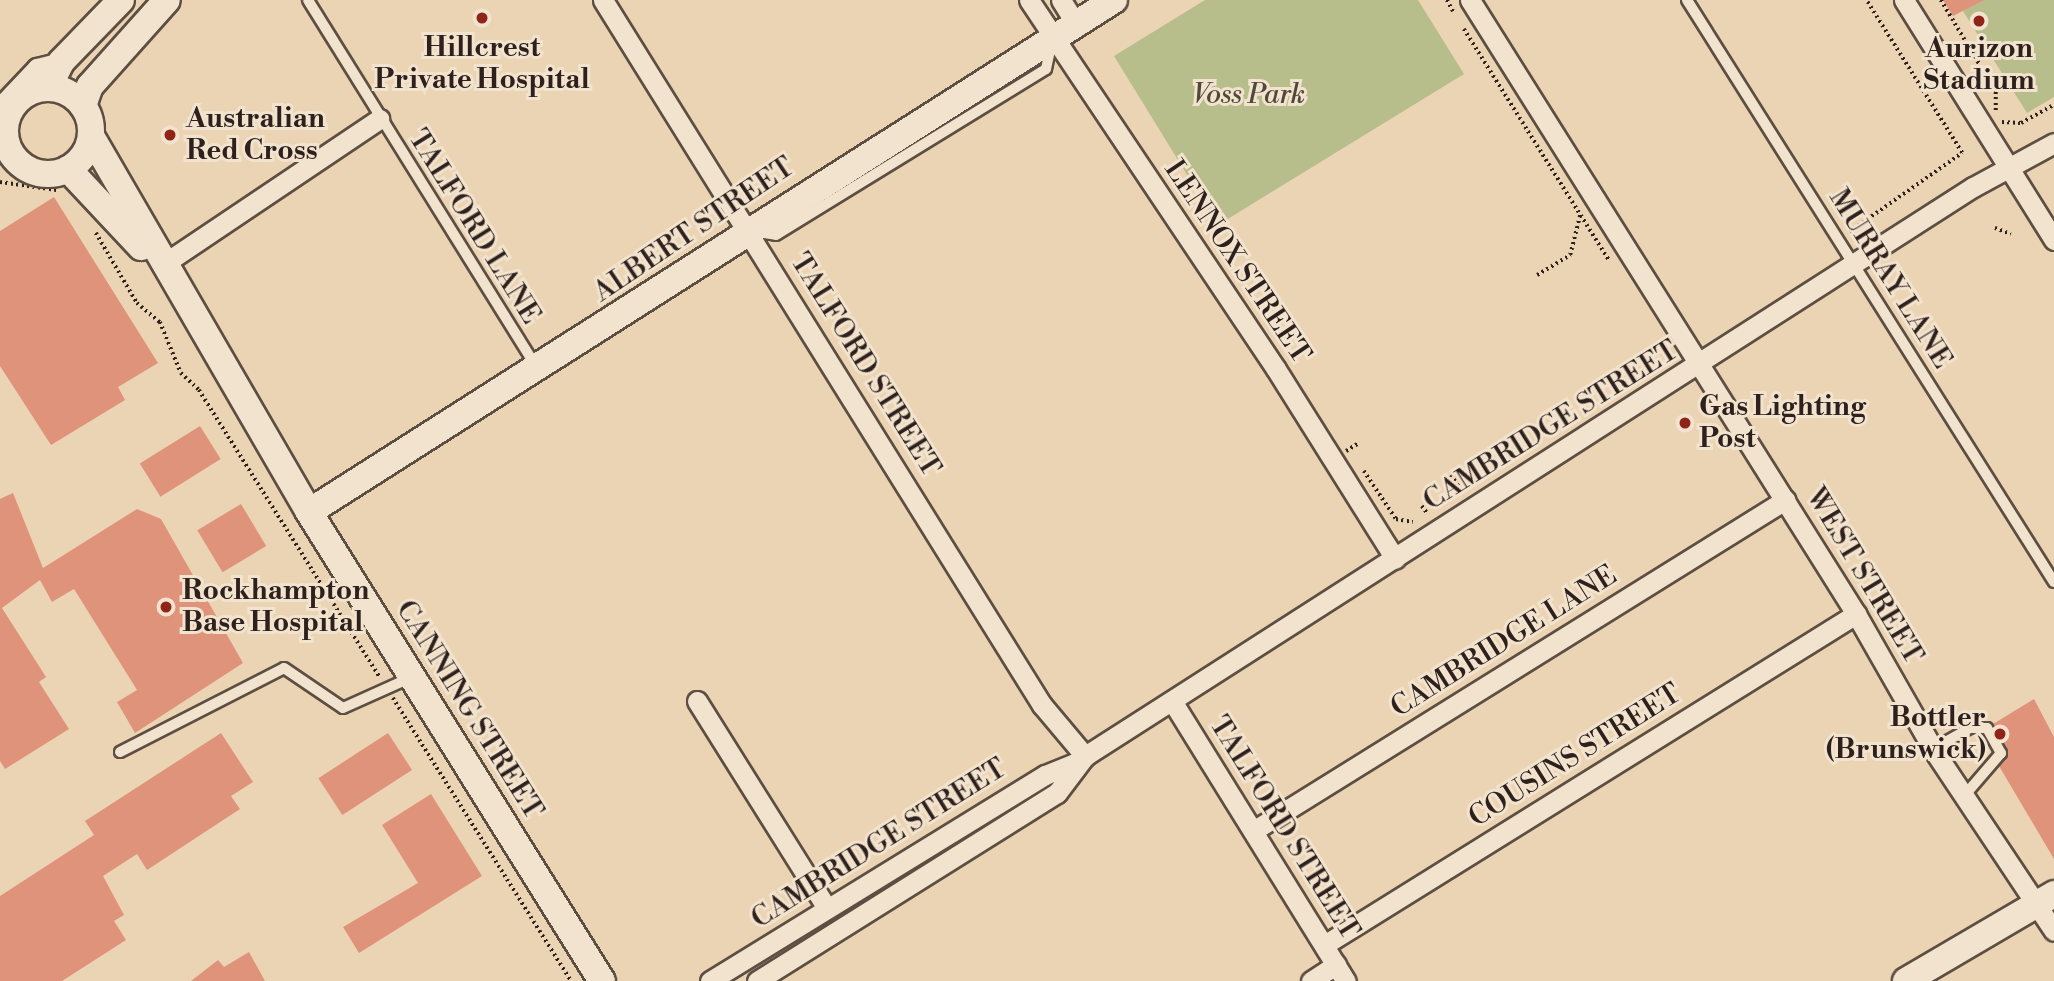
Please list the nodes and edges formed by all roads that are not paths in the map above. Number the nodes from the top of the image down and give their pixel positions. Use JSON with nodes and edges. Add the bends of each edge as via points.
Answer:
{"nodes":[{"id":1,"x":121,"y":0,"type":"edge"},
{"id":2,"x":167,"y":0,"type":"edge"},
{"id":3,"x":307,"y":0,"type":"edge"},
{"id":4,"x":603,"y":0,"type":"edge"},
{"id":5,"x":1029,"y":0,"type":"edge"},
{"id":6,"x":1061,"y":0,"type":"edge"},
{"id":7,"x":1114,"y":0,"type":"edge"},
{"id":8,"x":1470,"y":0,"type":"edge"},
{"id":9,"x":1687,"y":0,"type":"edge"},
{"id":10,"x":1905,"y":0,"type":"edge"},
{"id":11,"x":1076,"y":23,"type":"junction"},
{"id":12,"x":1052,"y":38,"type":"junction"},
{"id":13,"x":61,"y":62,"type":"junction"},
{"id":14,"x":48,"y":88,"type":"junction"},
{"id":15,"x":83,"y":106,"type":"junction"},
{"id":16,"x":0,"y":107,"type":"edge"},
{"id":17,"x":379,"y":119,"type":"junction"},
{"id":18,"x":91,"y":136,"type":"junction"},
{"id":19,"x":2054,"y":143,"type":"edge"},
{"id":20,"x":5,"y":152,"type":"edge"},
{"id":21,"x":2007,"y":166,"type":"junction"},
{"id":22,"x":67,"y":179,"type":"junction"},
{"id":23,"x":748,"y":230,"type":"junction"},
{"id":24,"x":2054,"y":240,"type":"edge"},
{"id":25,"x":159,"y":260,"type":"junction"},
{"id":26,"x":1854,"y":264,"type":"junction"},
{"id":27,"x":1701,"y":363,"type":"junction"},
{"id":28,"x":538,"y":370,"type":"junction"},
{"id":29,"x":1785,"y":500,"type":"junction"},
{"id":30,"x":309,"y":512,"type":"junction"},
{"id":31,"x":1395,"y":559,"type":"junction"},
{"id":32,"x":2054,"y":582,"type":"edge"},
{"id":33,"x":1856,"y":614,"type":"junction"},
{"id":34,"x":412,"y":677,"type":"junction"},
{"id":35,"x":697,"y":701,"type":"dead end"},
{"id":36,"x":1174,"y":704,"type":"junction"},
{"id":37,"x":1933,"y":749,"type":"junction"},
{"id":38,"x":120,"y":751,"type":"dead end"},
{"id":39,"x":1083,"y":758,"type":"junction"},
{"id":40,"x":1964,"y":796,"type":"junction"},
{"id":41,"x":1253,"y":831,"type":"junction"},
{"id":42,"x":2046,"y":899,"type":"edge"},
{"id":43,"x":827,"y":908,"type":"junction"},
{"id":44,"x":2054,"y":931,"type":"edge"},
{"id":45,"x":1324,"y":945,"type":"junction"},
{"id":46,"x":1341,"y":973,"type":"edge"},
{"id":47,"x":602,"y":981,"type":"edge"},
{"id":48,"x":710,"y":981,"type":"edge"},
{"id":49,"x":757,"y":981,"type":"edge"},
{"id":50,"x":1311,"y":981,"type":"edge"},
{"id":51,"x":1906,"y":981,"type":"edge"}],
"edges":[{"from":1,"to":13,"type":"street"},
{"from":2,"to":15,"type":"street","via":[[90,86]]},
{"from":3,"to":17,"type":"lane","name":"TALFORD LANE"},
{"from":4,"to":23,"type":"street","name":"TALFORD STREET"},
{"from":5,"to":12,"type":"street","name":"LENNOX STREET"},
{"from":6,"to":11,"type":"street"},
{"from":7,"to":11,"type":"street","name":"ALBERT STREET"},
{"from":8,"to":27,"type":"street","name":"WEST STREET"},
{"from":9,"to":26,"type":"lane","name":"MURRAY LANE"},
{"from":10,"to":21,"type":"street"},
{"from":11,"to":12,"type":"street","name":"ALBERT STREET"},
{"from":12,"to":23,"type":"street","name":"ALBERT STREET"},
{"from":12,"to":31,"type":"street","name":"LENNOX STREET","via":[[1276,369]]},
{"from":13,"to":14,"type":"street"},
{"from":13,"to":16,"type":"street","via":[[37,68]]},
{"from":14,"to":15,"type":"street"},
{"from":14,"to":20,"type":"street","via":[[34,90],[11,107]]},
{"from":15,"to":18,"type":"street"},
{"from":17,"to":25,"type":"street"},
{"from":17,"to":28,"type":"lane","name":"TALFORD LANE"},
{"from":18,"to":22,"type":"street"},
{"from":18,"to":25,"type":"street","name":"CANNING STREET"},
{"from":19,"to":21,"type":"street","name":"CAMBRIDGE STREET"},
{"from":20,"to":22,"type":"street","via":[[39,173]]},
{"from":21,"to":24,"type":"street"},
{"from":21,"to":26,"type":"street","name":"CAMBRIDGE STREET"},
{"from":22,"to":25,"type":"street","name":"CANNING STREET","via":[[93,190],[131,242]]},
{"from":23,"to":28,"type":"street","name":"ALBERT STREET"},
{"from":23,"to":39,"type":"street","name":"TALFORD STREET","via":[[1042,705]]},
{"from":25,"to":30,"type":"street","name":"CANNING STREET"},
{"from":26,"to":27,"type":"street","name":"CAMBRIDGE STREET"},
{"from":26,"to":32,"type":"lane","name":"MURRAY LANE"},
{"from":27,"to":29,"type":"street","name":"WEST STREET"},
{"from":27,"to":31,"type":"street","name":"CAMBRIDGE STREET"},
{"from":28,"to":30,"type":"street","name":"ALBERT STREET"},
{"from":29,"to":33,"type":"street","name":"WEST STREET"},
{"from":29,"to":41,"type":"street","name":"CAMBRIDGE LANE"},
{"from":30,"to":34,"type":"street","name":"CANNING STREET"},
{"from":31,"to":36,"type":"street","name":"CAMBRIDGE STREET"},
{"from":33,"to":37,"type":"street","name":"WEST STREET"},
{"from":33,"to":45,"type":"street","name":"COUSINS STREET"},
{"from":34,"to":38,"type":"lane","via":[[343,708],[284,668]]},
{"from":34,"to":47,"type":"street","name":"CANNING STREET"},
{"from":35,"to":43,"type":"street"},
{"from":36,"to":39,"type":"street","name":"CAMBRIDGE STREET"},
{"from":36,"to":41,"type":"street","name":"TALFORD STREET"},
{"from":37,"to":40,"type":"street","name":"WEST STREET"},
{"from":37,"to":40,"type":"lane","via":[[1970,728],[1987,729],[2001,753]]},
{"from":39,"to":43,"type":"street","name":"CAMBRIDGE STREET","via":[[1045,775]]},
{"from":39,"to":49,"type":"street","name":"CAMBRIDGE STREET","via":[[1057,793]]},
{"from":40,"to":42,"type":"street","name":"WEST STREET"},
{"from":41,"to":45,"type":"street","name":"TALFORD STREET"},
{"from":42,"to":44,"type":"street","name":"WEST STREET"},
{"from":42,"to":51,"type":"street"},
{"from":43,"to":48,"type":"street","name":"CAMBRIDGE STREET"},
{"from":45,"to":46,"type":"street","name":"TALFORD STREET"},
{"from":46,"to":50,"type":"street"}]}
